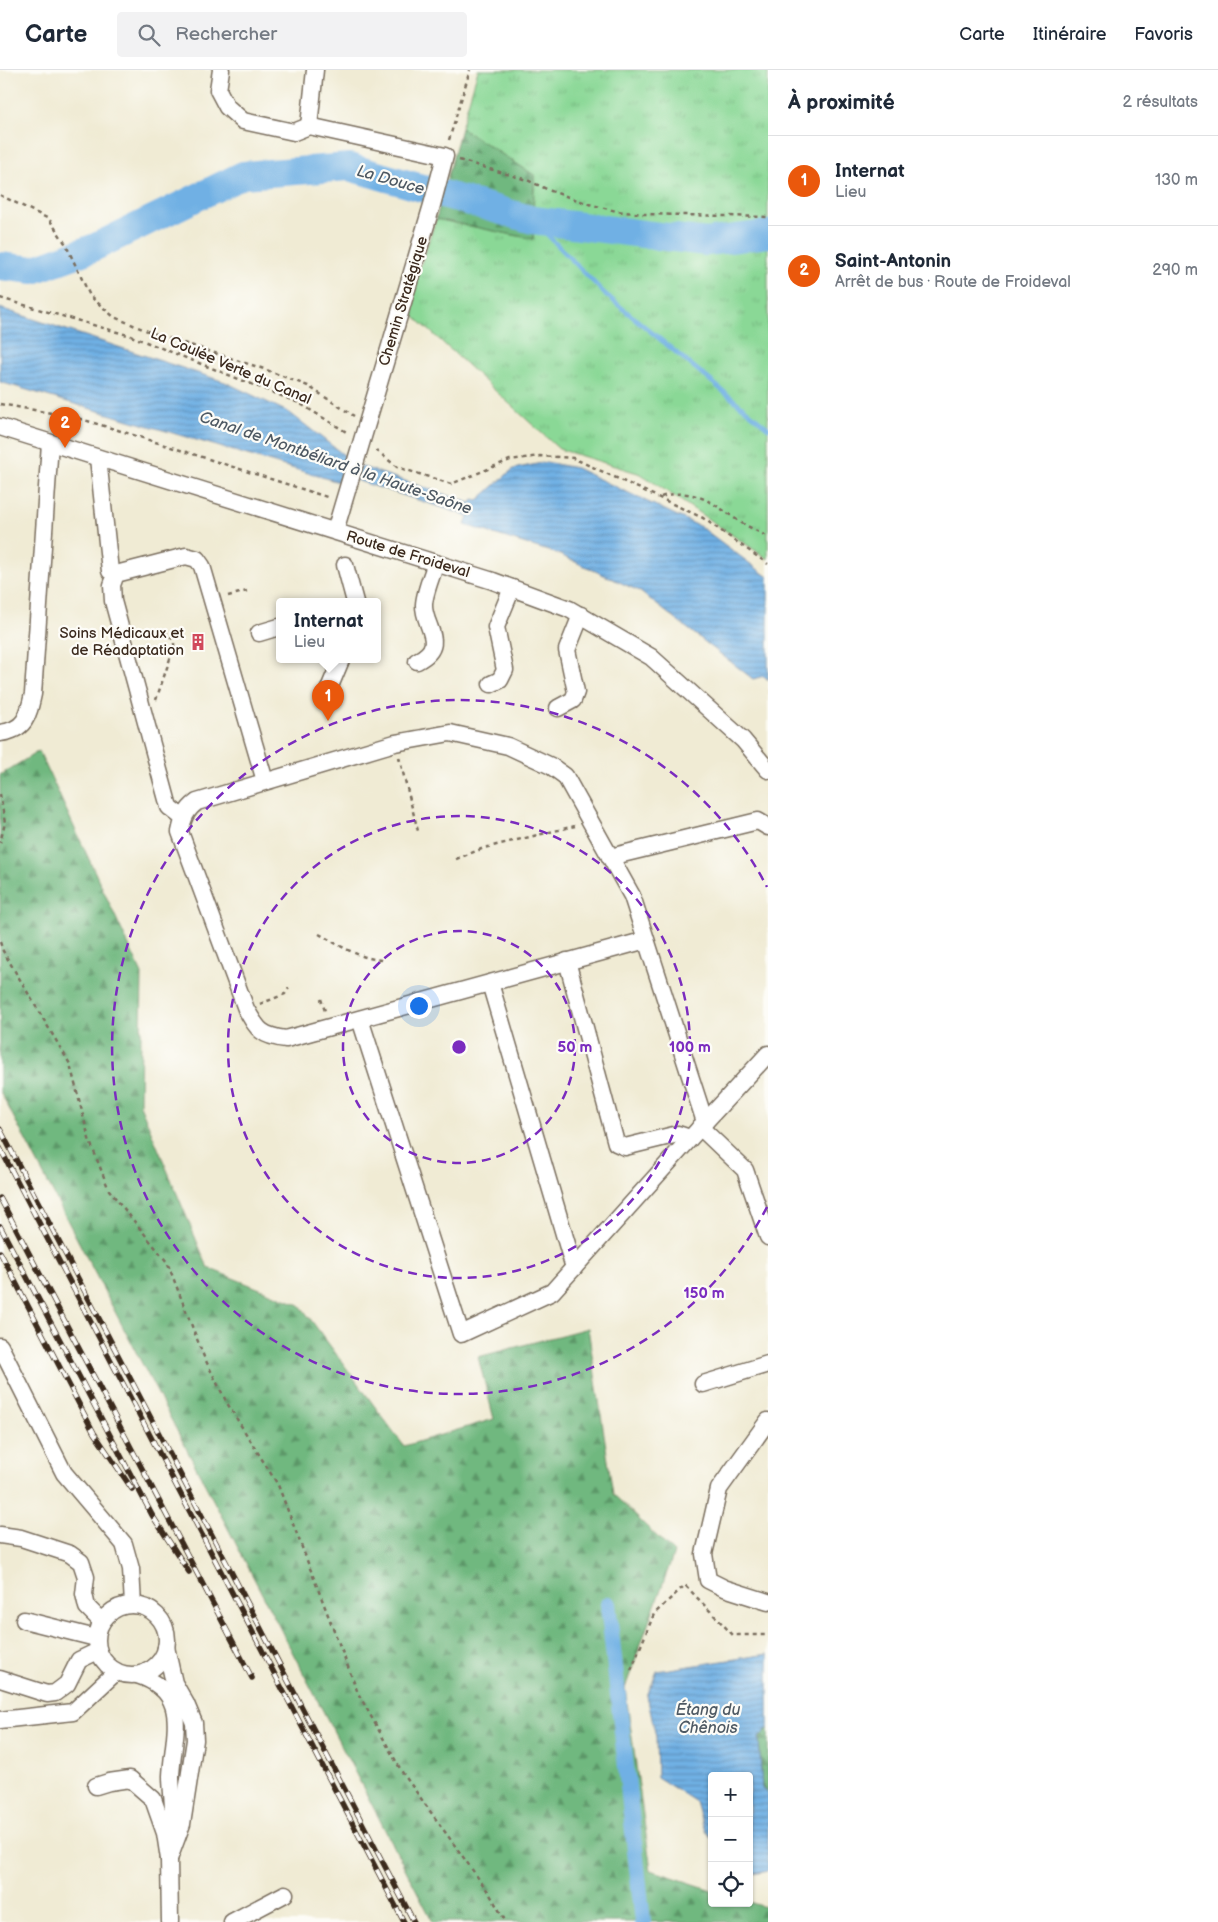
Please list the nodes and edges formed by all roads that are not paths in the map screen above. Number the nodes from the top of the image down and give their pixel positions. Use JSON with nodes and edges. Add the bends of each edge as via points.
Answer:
{"nodes":[{"id":1,"x":221,"y":70,"type":"edge"},
{"id":2,"x":315,"y":70,"type":"edge"},
{"id":3,"x":309,"y":126,"type":"junction"},
{"id":4,"x":1,"y":431,"type":"edge"},
{"id":5,"x":50,"y":443,"type":"junction"},
{"id":6,"x":98,"y":458,"type":"junction"},
{"id":7,"x":335,"y":531,"type":"junction"},
{"id":8,"x":436,"y":563,"type":"junction"},
{"id":9,"x":345,"y":565,"type":"dead end"},
{"id":10,"x":116,"y":574,"type":"junction"},
{"id":11,"x":512,"y":588,"type":"junction"},
{"id":12,"x":354,"y":598,"type":"edge"},
{"id":13,"x":581,"y":616,"type":"junction"},
{"id":14,"x":276,"y":628,"type":"edge"},
{"id":15,"x":260,"y":632,"type":"dead end"},
{"id":16,"x":417,"y":661,"type":"dead end"},
{"id":17,"x":339,"y":663,"type":"edge"},
{"id":18,"x":491,"y":684,"type":"dead end"},
{"id":19,"x":328,"y":691,"type":"dead end"},
{"id":20,"x":558,"y":708,"type":"dead end"},
{"id":21,"x":0,"y":733,"type":"edge"},
{"id":22,"x":768,"y":770,"type":"edge"},
{"id":23,"x":265,"y":782,"type":"junction"},
{"id":24,"x":183,"y":818,"type":"junction"},
{"id":25,"x":768,"y":827,"type":"edge"},
{"id":26,"x":610,"y":857,"type":"junction"},
{"id":27,"x":646,"y":940,"type":"junction"},
{"id":28,"x":567,"y":961,"type":"junction"},
{"id":29,"x":490,"y":983,"type":"junction"},
{"id":30,"x":360,"y":1019,"type":"junction"},
{"id":31,"x":768,"y":1054,"type":"edge"},
{"id":32,"x":698,"y":1129,"type":"junction"},
{"id":33,"x":768,"y":1236,"type":"edge"},
{"id":34,"x":574,"y":1268,"type":"junction"},
{"id":35,"x":0,"y":1346,"type":"edge"},
{"id":36,"x":768,"y":1364,"type":"edge"},
{"id":37,"x":702,"y":1384,"type":"dead end"},
{"id":38,"x":768,"y":1421,"type":"edge"},
{"id":39,"x":0,"y":1535,"type":"edge"},
{"id":40,"x":768,"y":1602,"type":"edge"},
{"id":41,"x":134,"y":1605,"type":"junction"},
{"id":42,"x":24,"y":1620,"type":"dead end"},
{"id":43,"x":102,"y":1621,"type":"junction"},
{"id":44,"x":97,"y":1645,"type":"junction"},
{"id":45,"x":166,"y":1647,"type":"junction"},
{"id":46,"x":116,"y":1672,"type":"junction"},
{"id":47,"x":137,"y":1675,"type":"junction"},
{"id":48,"x":0,"y":1680,"type":"edge"},
{"id":49,"x":0,"y":1720,"type":"edge"},
{"id":50,"x":96,"y":1786,"type":"dead end"},
{"id":51,"x":168,"y":1856,"type":"junction"},
{"id":52,"x":285,"y":1894,"type":"dead end"},
{"id":53,"x":170,"y":1922,"type":"edge"},
{"id":54,"x":232,"y":1922,"type":"edge"}],
"edges":[{"from":1,"to":3,"type":"street","via":[[218,90],[227,107],[243,121],[294,132]]},
{"from":2,"to":3,"type":"street"},
{"from":3,"to":7,"type":"street","name":"Chemin Stratégique","via":[[445,156]]},
{"from":4,"to":5,"type":"street","name":"Route de Froideval"},
{"from":5,"to":6,"type":"street","name":"Route de Froideval"},
{"from":5,"to":21,"type":"street","via":[[33,694],[23,724],[12,731]]},
{"from":6,"to":7,"type":"street","name":"Route de Froideval"},
{"from":6,"to":10,"type":"street","via":[[110,571]]},
{"from":7,"to":8,"type":"street","name":"Route de Froideval"},
{"from":8,"to":11,"type":"street","name":"Route de Froideval"},
{"from":8,"to":16,"type":"street","via":[[424,606],[433,637],[431,648],[427,656]]},
{"from":9,"to":12,"type":"street"},
{"from":10,"to":23,"type":"street","via":[[186,556],[197,559],[202,566]]},
{"from":10,"to":24,"type":"street","via":[[112,585],[113,601],[145,720],[169,807]]},
{"from":11,"to":13,"type":"street","name":"Route de Froideval"},
{"from":11,"to":18,"type":"street","via":[[496,627],[505,670],[500,680]]},
{"from":13,"to":20,"type":"street","via":[[567,650],[576,692],[573,700]]},
{"from":13,"to":22,"type":"street","name":"Route de Froideval","via":[[651,657],[744,740]]},
{"from":14,"to":15,"type":"street"},
{"from":17,"to":19,"type":"street"},
{"from":23,"to":24,"type":"street","via":[[197,802]]},
{"from":23,"to":26,"type":"street","via":[[395,743],[450,733],[508,746],[565,776]]},
{"from":24,"to":30,"type":"street","via":[[180,832],[246,1009],[256,1027],[270,1037],[286,1039]]},
{"from":25,"to":26,"type":"street","via":[[758,821]]},
{"from":26,"to":27,"type":"street","via":[[632,896]]},
{"from":27,"to":28,"type":"street"},
{"from":27,"to":32,"type":"street"},
{"from":28,"to":29,"type":"street"},
{"from":28,"to":32,"type":"street","via":[[616,1143],[625,1147]]},
{"from":29,"to":30,"type":"street"},
{"from":29,"to":34,"type":"street"},
{"from":30,"to":34,"type":"street","via":[[461,1334],[552,1292]]},
{"from":31,"to":32,"type":"street"},
{"from":32,"to":33,"type":"street","via":[[745,1170]]},
{"from":32,"to":34,"type":"street"},
{"from":35,"to":41,"type":"street","via":[[64,1473],[124,1544],[132,1569]]},
{"from":36,"to":37,"type":"street"},
{"from":38,"to":40,"type":"street","via":[[719,1489],[704,1554],[708,1580]]},
{"from":39,"to":43,"type":"street","via":[[21,1538],[70,1554],[81,1562],[86,1577],[84,1594],[87,1606]]},
{"from":41,"to":43,"type":"street","via":[[121,1606]]},
{"from":41,"to":45,"type":"street","via":[[145,1607],[163,1623]]},
{"from":42,"to":44,"type":"street"},
{"from":43,"to":44,"type":"street"},
{"from":44,"to":46,"type":"street","via":[[105,1664]]},
{"from":44,"to":48,"type":"street","via":[[79,1660],[67,1684],[55,1693],[46,1694]]},
{"from":45,"to":47,"type":"street","via":[[156,1665]]},
{"from":45,"to":51,"type":"street","via":[[174,1682],[194,1723],[195,1740],[182,1824]]},
{"from":46,"to":47,"type":"street"},
{"from":46,"to":49,"type":"street","via":[[74,1712]]},
{"from":47,"to":51,"type":"street","via":[[152,1680],[166,1693],[175,1708],[177,1723],[171,1774],[173,1811]]},
{"from":50,"to":51,"type":"street","via":[[130,1780],[143,1789],[153,1799]]},
{"from":51,"to":53,"type":"street"},
{"from":52,"to":54,"type":"street"}]}
